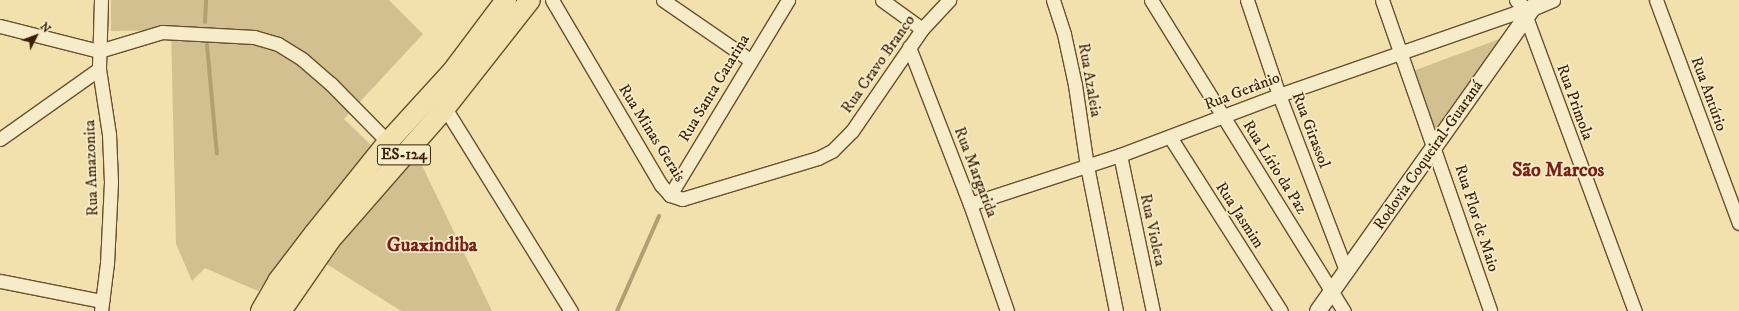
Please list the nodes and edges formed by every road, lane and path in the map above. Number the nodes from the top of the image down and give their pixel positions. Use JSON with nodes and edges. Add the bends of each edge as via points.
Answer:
{"nodes":[{"id":1,"x":101,"y":0,"type":"edge"},
{"id":2,"x":506,"y":0,"type":"edge"},
{"id":3,"x":530,"y":0,"type":"edge"},
{"id":4,"x":552,"y":0,"type":"edge"},
{"id":5,"x":663,"y":0,"type":"edge"},
{"id":6,"x":788,"y":0,"type":"edge"},
{"id":7,"x":882,"y":0,"type":"edge"},
{"id":8,"x":949,"y":0,"type":"edge"},
{"id":9,"x":1053,"y":0,"type":"edge"},
{"id":10,"x":1151,"y":0,"type":"edge"},
{"id":11,"x":1247,"y":0,"type":"edge"},
{"id":12,"x":1382,"y":0,"type":"edge"},
{"id":13,"x":1516,"y":0,"type":"edge"},
{"id":14,"x":1553,"y":0,"type":"edge"},
{"id":15,"x":1656,"y":0,"type":"edge"},
{"id":16,"x":1532,"y":9,"type":"edge"},
{"id":17,"x":0,"y":26,"type":"edge"},
{"id":18,"x":922,"y":29,"type":"junction"},
{"id":19,"x":909,"y":47,"type":"junction"},
{"id":20,"x":99,"y":51,"type":"junction"},
{"id":21,"x":1402,"y":52,"type":"junction"},
{"id":22,"x":750,"y":60,"type":"junction"},
{"id":23,"x":99,"y":69,"type":"junction"},
{"id":24,"x":1279,"y":95,"type":"junction"},
{"id":25,"x":445,"y":108,"type":"junction"},
{"id":26,"x":1223,"y":116,"type":"junction"},
{"id":27,"x":852,"y":130,"type":"joint"},
{"id":28,"x":1170,"y":137,"type":"junction"},
{"id":29,"x":0,"y":139,"type":"edge"},
{"id":30,"x":388,"y":142,"type":"junction"},
{"id":31,"x":1435,"y":144,"type":"junction"},
{"id":32,"x":1120,"y":155,"type":"junction"},
{"id":33,"x":1087,"y":166,"type":"junction"},
{"id":34,"x":670,"y":195,"type":"junction"},
{"id":35,"x":970,"y":204,"type":"junction"},
{"id":36,"x":1739,"y":223,"type":"edge"},
{"id":37,"x":1346,"y":270,"type":"junction"},
{"id":38,"x":0,"y":281,"type":"edge"},
{"id":39,"x":1332,"y":290,"type":"junction"},
{"id":40,"x":102,"y":306,"type":"edge"},
{"id":41,"x":261,"y":311,"type":"edge"},
{"id":42,"x":281,"y":311,"type":"edge"},
{"id":43,"x":571,"y":311,"type":"edge"},
{"id":44,"x":1007,"y":311,"type":"edge"},
{"id":45,"x":1116,"y":311,"type":"edge"},
{"id":46,"x":1153,"y":311,"type":"edge"},
{"id":47,"x":1281,"y":311,"type":"edge"},
{"id":48,"x":1318,"y":311,"type":"edge"},
{"id":49,"x":1344,"y":311,"type":"edge"},
{"id":50,"x":1490,"y":311,"type":"edge"},
{"id":51,"x":1635,"y":311,"type":"edge"}],
"edges":[{"from":1,"to":20,"type":"street","name":"Rua Amazonita"},
{"from":2,"to":30,"type":"main road","number":"ES-124","via":[[452,72]]},
{"from":3,"to":25,"type":"main road","number":"ES-124"},
{"from":4,"to":34,"type":"street","name":"Rua Minas Gerais","via":[[644,159]]},
{"from":5,"to":22,"type":"street"},
{"from":6,"to":22,"type":"street","name":"Rua Santa Catarina"},
{"from":7,"to":18,"type":"street"},
{"from":8,"to":18,"type":"street","name":"Rua Cravo Branco"},
{"from":9,"to":33,"type":"street","name":"Rua Azaleia","via":[[1064,34],[1075,85]]},
{"from":10,"to":26,"type":"street","name":"Rua Lírio da Paz"},
{"from":11,"to":24,"type":"street","name":"Rua Girassol"},
{"from":12,"to":21,"type":"street","name":"Rua Flor de Maio"},
{"from":13,"to":16,"type":"street","via":[[1524,7]]},
{"from":14,"to":16,"type":"street"},
{"from":15,"to":36,"type":"street","name":"Rua Antúrio"},
{"from":16,"to":21,"type":"street","name":"Rua Gerânio","via":[[1509,14]]},
{"from":16,"to":31,"type":"street","name":"Rodovia Coqueiral-Guaraná"},
{"from":16,"to":51,"type":"street","name":"Rua Primola"},
{"from":17,"to":20,"type":"street"},
{"from":18,"to":19,"type":"street","name":"Rua Cravo Branco"},
{"from":19,"to":27,"type":"street","name":"Rua Cravo Branco"},
{"from":19,"to":35,"type":"street","name":"Rua Margarida"},
{"from":20,"to":23,"type":"street","name":"Rua Amazonita"},
{"from":20,"to":30,"type":"street","via":[[162,32],[238,35],[278,44],[302,59],[331,84]]},
{"from":21,"to":24,"type":"street","name":"Rua Gerânio"},
{"from":21,"to":31,"type":"street","name":"Rua Flor de Maio"},
{"from":22,"to":34,"type":"street","name":"Rua Santa Catarina"},
{"from":23,"to":29,"type":"street"},
{"from":23,"to":40,"type":"street","name":"Rua Amazonita","via":[[110,134],[111,182]]},
{"from":24,"to":26,"type":"street","name":"Rua Gerânio"},
{"from":24,"to":37,"type":"street","name":"Rua Girassol"},
{"from":25,"to":42,"type":"main road","number":"ES-124","via":[[330,240]]},
{"from":25,"to":43,"type":"street"},
{"from":26,"to":28,"type":"street","name":"Rua Gerânio"},
{"from":26,"to":39,"type":"street","name":"Rua Lírio da Paz"},
{"from":27,"to":34,"type":"street","name":"Rua Minas Gerais","via":[[841,144],[818,158],[682,199]]},
{"from":28,"to":32,"type":"street","name":"Rua Gerânio"},
{"from":28,"to":47,"type":"street","name":"Rua Jasmim"},
{"from":30,"to":41,"type":"main road","number":"ES-124","via":[[283,275]]},
{"from":31,"to":37,"type":"street","name":"Rodovia Coqueiral-Guaraná"},
{"from":31,"to":50,"type":"street","name":"Rua Flor de Maio"},
{"from":32,"to":33,"type":"street","name":"Rua Gerânio"},
{"from":32,"to":46,"type":"street","name":"Rua Violeta"},
{"from":33,"to":35,"type":"street","name":"Rua Gerânio"},
{"from":33,"to":45,"type":"street"},
{"from":35,"to":44,"type":"street","name":"Rua Margarida"},
{"from":37,"to":39,"type":"street","name":"Rodovia Coqueiral-Guaraná"},
{"from":38,"to":40,"type":"street"},
{"from":39,"to":48,"type":"street","name":"Rodovia Coqueiral-Guaraná"},
{"from":39,"to":49,"type":"street","name":"Rua Lírio da Paz"}]}
